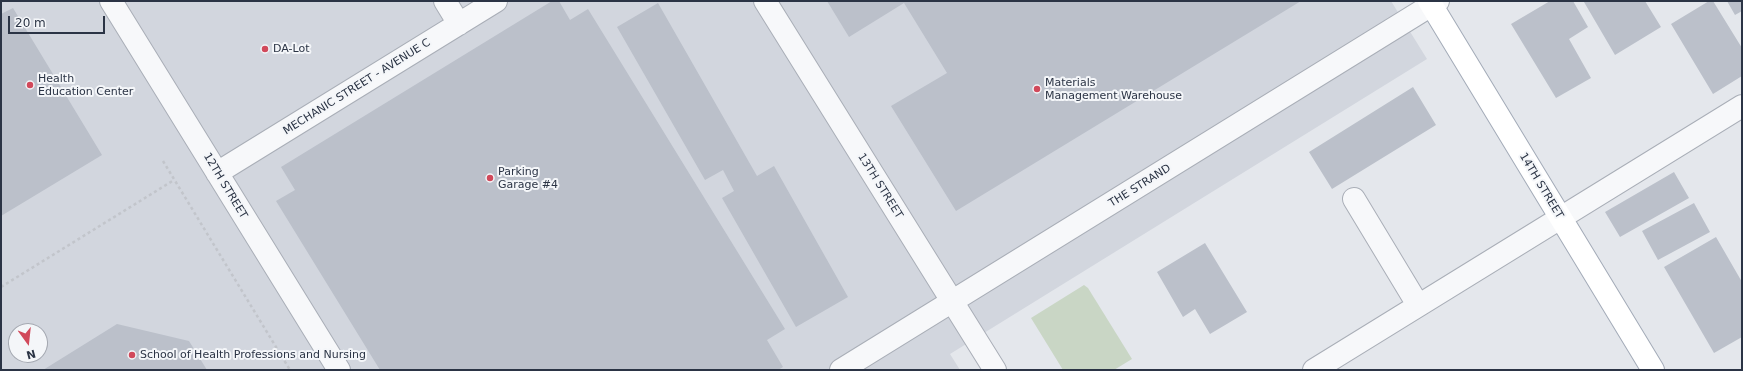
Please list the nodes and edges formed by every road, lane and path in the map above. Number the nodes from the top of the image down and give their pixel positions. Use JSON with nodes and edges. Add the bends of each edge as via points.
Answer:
{"nodes":[{"id":1,"x":111,"y":1,"type":"edge"},
{"id":2,"x":444,"y":1,"type":"edge"},
{"id":3,"x":496,"y":1,"type":"edge"},
{"id":4,"x":765,"y":1,"type":"edge"},
{"id":5,"x":1433,"y":2,"type":"edge"},
{"id":6,"x":459,"y":24,"type":"junction"},
{"id":7,"x":1742,"y":106,"type":"edge"},
{"id":8,"x":163,"y":161,"type":"dead end"},
{"id":9,"x":217,"y":173,"type":"junction"},
{"id":10,"x":174,"y":180,"type":"junction"},
{"id":11,"x":1354,"y":199,"type":"dead end"},
{"id":12,"x":1560,"y":218,"type":"junction"},
{"id":13,"x":1,"y":287,"type":"edge"},
{"id":14,"x":952,"y":302,"type":"junction"},
{"id":15,"x":1418,"y":305,"type":"junction"},
{"id":16,"x":290,"y":370,"type":"edge"},
{"id":17,"x":338,"y":370,"type":"edge"},
{"id":18,"x":842,"y":370,"type":"edge"},
{"id":19,"x":995,"y":370,"type":"edge"},
{"id":20,"x":1314,"y":370,"type":"edge"},
{"id":21,"x":1653,"y":370,"type":"edge"}],
"edges":[{"from":1,"to":9,"type":"street","name":"12TH STREET"},
{"from":2,"to":6,"type":"street"},
{"from":3,"to":6,"type":"street","name":"MECHANIC STREET - AVENUE C"},
{"from":4,"to":14,"type":"street","name":"13TH STREET"},
{"from":5,"to":12,"type":"main road","name":"14TH STREET"},
{"from":5,"to":14,"type":"street","name":"THE STRAND"},
{"from":6,"to":9,"type":"street","name":"MECHANIC STREET - AVENUE C"},
{"from":7,"to":12,"type":"street"},
{"from":8,"to":10,"type":"path"},
{"from":9,"to":17,"type":"street","name":"12TH STREET"},
{"from":10,"to":13,"type":"path"},
{"from":10,"to":16,"type":"path"},
{"from":11,"to":15,"type":"street"},
{"from":12,"to":15,"type":"street"},
{"from":12,"to":21,"type":"main road","name":"14TH STREET"},
{"from":14,"to":18,"type":"street","name":"THE STRAND"},
{"from":14,"to":19,"type":"street","name":"13TH STREET"},
{"from":15,"to":20,"type":"street"}]}
